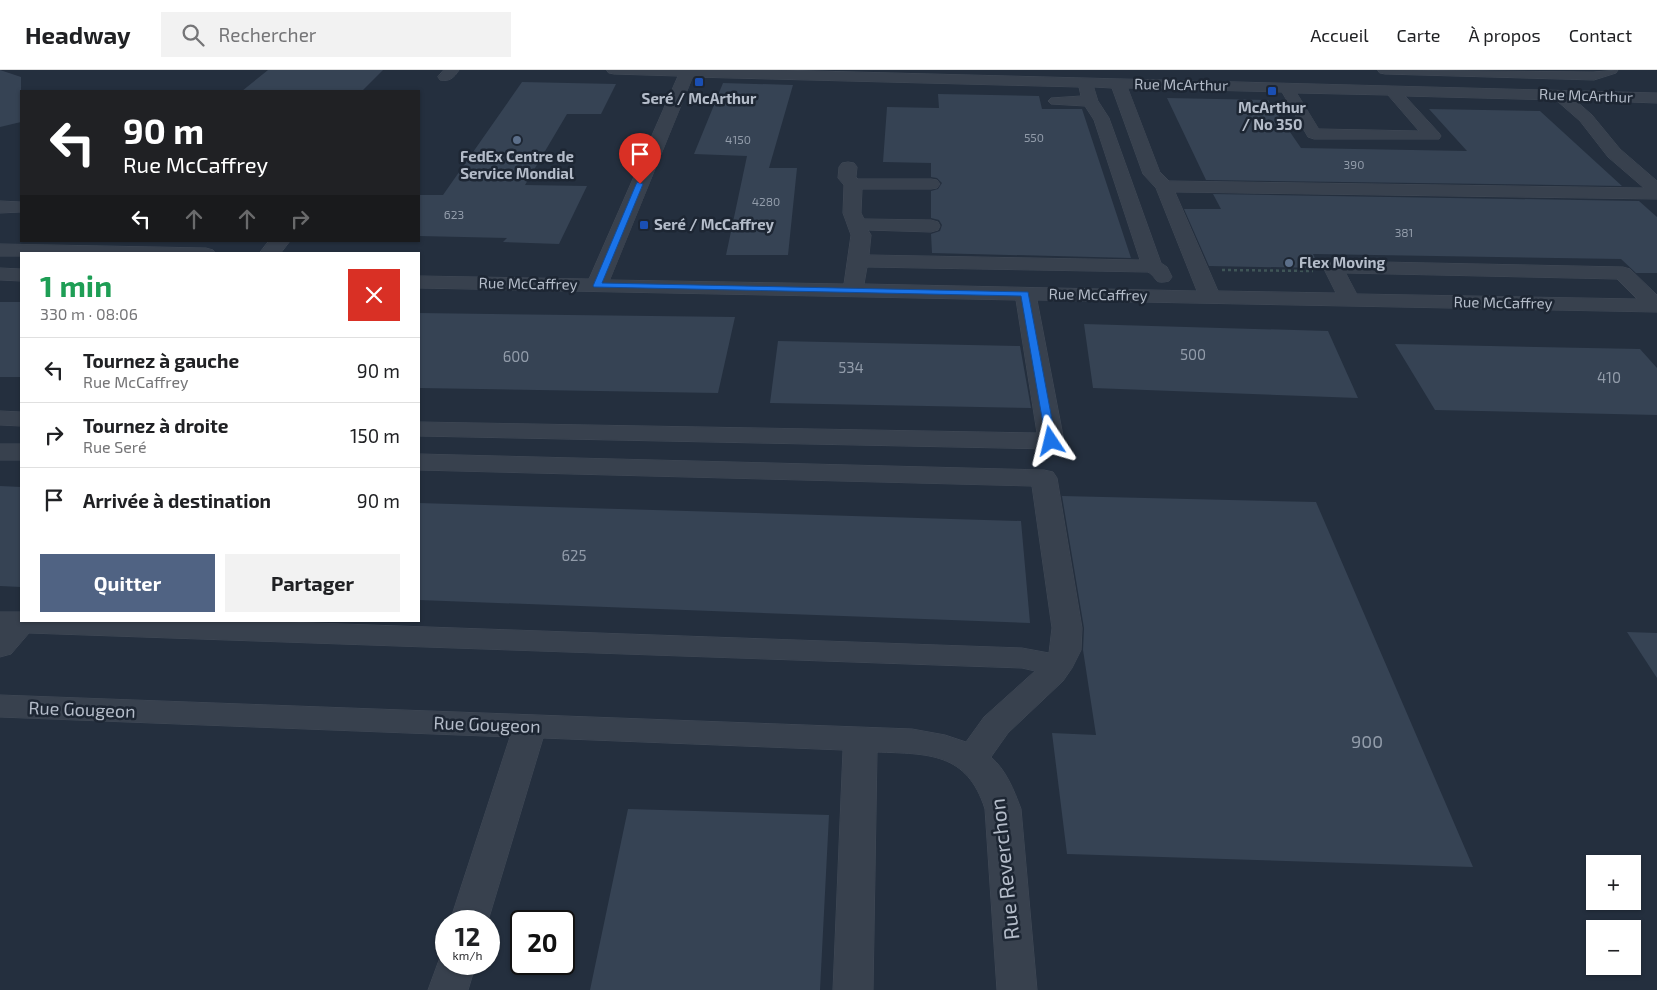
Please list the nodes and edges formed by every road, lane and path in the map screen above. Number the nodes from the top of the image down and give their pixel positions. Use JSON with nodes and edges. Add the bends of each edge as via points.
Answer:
{"nodes":[{"id":1,"x":614,"y":70,"type":"edge"},
{"id":2,"x":919,"y":70,"type":"edge"},
{"id":3,"x":1385,"y":70,"type":"edge"},
{"id":4,"x":1611,"y":70,"type":"edge"},
{"id":5,"x":687,"y":71,"type":"edge"},
{"id":6,"x":1449,"y":71,"type":"edge"},
{"id":7,"x":1078,"y":75,"type":"edge"},
{"id":8,"x":1175,"y":77,"type":"edge"},
{"id":9,"x":1196,"y":77,"type":"edge"},
{"id":10,"x":1289,"y":79,"type":"edge"},
{"id":11,"x":1118,"y":83,"type":"junction"},
{"id":12,"x":1462,"y":84,"type":"junction"},
{"id":13,"x":1392,"y":90,"type":"junction"},
{"id":14,"x":1657,"y":90,"type":"edge"},
{"id":15,"x":1560,"y":95,"type":"junction"},
{"id":16,"x":1657,"y":98,"type":"edge"},
{"id":17,"x":1056,"y":101,"type":"dead end"},
{"id":18,"x":1090,"y":101,"type":"junction"},
{"id":19,"x":1318,"y":107,"type":"dead end"},
{"id":20,"x":1387,"y":108,"type":"dead end"},
{"id":21,"x":1407,"y":108,"type":"junction"},
{"id":22,"x":1301,"y":113,"type":"junction"},
{"id":23,"x":931,"y":184,"type":"dead end"},
{"id":24,"x":1164,"y":186,"type":"junction"},
{"id":25,"x":1657,"y":190,"type":"edge"},
{"id":26,"x":1657,"y":194,"type":"edge"},
{"id":27,"x":0,"y":207,"type":"edge"},
{"id":28,"x":20,"y":207,"type":"edge"},
{"id":29,"x":856,"y":224,"type":"junction"},
{"id":30,"x":931,"y":226,"type":"dead end"},
{"id":31,"x":279,"y":242,"type":"edge"},
{"id":32,"x":932,"y":249,"type":"dead end"},
{"id":33,"x":0,"y":250,"type":"edge"},
{"id":34,"x":24,"y":250,"type":"junction"},
{"id":35,"x":22,"y":252,"type":"edge"},
{"id":36,"x":115,"y":252,"type":"edge"},
{"id":37,"x":270,"y":252,"type":"edge"},
{"id":38,"x":20,"y":253,"type":"edge"},
{"id":39,"x":859,"y":254,"type":"junction"},
{"id":40,"x":1152,"y":266,"type":"junction"},
{"id":41,"x":0,"y":270,"type":"edge"},
{"id":42,"x":1220,"y":270,"type":"dead end"},
{"id":43,"x":1316,"y":271,"type":"dead end"},
{"id":44,"x":0,"y":274,"type":"edge"},
{"id":45,"x":20,"y":274,"type":"edge"},
{"id":46,"x":420,"y":282,"type":"edge"},
{"id":47,"x":597,"y":286,"type":"junction"},
{"id":48,"x":853,"y":290,"type":"junction"},
{"id":49,"x":1025,"y":294,"type":"junction"},
{"id":50,"x":1169,"y":296,"type":"junction"},
{"id":51,"x":1210,"y":297,"type":"junction"},
{"id":52,"x":1350,"y":300,"type":"junction"},
{"id":53,"x":1657,"y":306,"type":"edge"},
{"id":54,"x":0,"y":418,"type":"edge"},
{"id":55,"x":20,"y":419,"type":"edge"},
{"id":56,"x":420,"y":428,"type":"edge"},
{"id":57,"x":0,"y":452,"type":"edge"},
{"id":58,"x":20,"y":452,"type":"edge"},
{"id":59,"x":420,"y":462,"type":"edge"},
{"id":60,"x":14,"y":622,"type":"edge"},
{"id":61,"x":0,"y":647,"type":"edge"},
{"id":62,"x":1055,"y":668,"type":"junction"},
{"id":63,"x":0,"y":706,"type":"edge"},
{"id":64,"x":530,"y":727,"type":"junction"},
{"id":65,"x":860,"y":739,"type":"junction"},
{"id":66,"x":970,"y":759,"type":"junction"},
{"id":67,"x":473,"y":910,"type":"edge"},
{"id":68,"x":453,"y":975,"type":"edge"},
{"id":69,"x":448,"y":990,"type":"edge"},
{"id":70,"x":853,"y":990,"type":"edge"},
{"id":71,"x":1017,"y":990,"type":"edge"}],
"edges":[{"from":1,"to":5,"type":"street","name":"Rue McArthur"},
{"from":2,"to":7,"type":"street","name":"Rue McArthur"},
{"from":3,"to":6,"type":"street"},
{"from":4,"to":6,"type":"street","via":[[1594,76]]},
{"from":5,"to":7,"type":"street","name":"Rue McArthur"},
{"from":5,"to":47,"type":"street"},
{"from":6,"to":12,"type":"street"},
{"from":7,"to":8,"type":"street","name":"Rue McArthur"},
{"from":7,"to":11,"type":"street","name":"Rue McArthur"},
{"from":7,"to":18,"type":"street"},
{"from":8,"to":9,"type":"street","name":"Rue McArthur"},
{"from":8,"to":11,"type":"street","name":"Rue McArthur"},
{"from":9,"to":10,"type":"street","name":"Rue McArthur"},
{"from":10,"to":12,"type":"street","name":"Rue McArthur"},
{"from":10,"to":13,"type":"street","name":"Rue McArthur"},
{"from":10,"to":22,"type":"street"},
{"from":11,"to":24,"type":"street","via":[[1152,174]]},
{"from":12,"to":14,"type":"street","name":"Rue McArthur"},
{"from":13,"to":15,"type":"street","name":"Rue McArthur"},
{"from":13,"to":21,"type":"street"},
{"from":15,"to":16,"type":"street","name":"Rue McArthur"},
{"from":15,"to":25,"type":"street","via":[[1586,118],[1614,153]]},
{"from":17,"to":18,"type":"street"},
{"from":18,"to":40,"type":"street","via":[[1101,118]]},
{"from":19,"to":22,"type":"street"},
{"from":20,"to":21,"type":"street"},
{"from":21,"to":22,"type":"street","via":[[1433,136],[1314,134]]},
{"from":23,"to":29,"type":"street","via":[[851,175],[852,213]]},
{"from":24,"to":26,"type":"street"},
{"from":24,"to":51,"type":"street"},
{"from":27,"to":28,"type":"street"},
{"from":29,"to":30,"type":"street"},
{"from":29,"to":39,"type":"street","via":[[861,235]]},
{"from":31,"to":37,"type":"street"},
{"from":32,"to":39,"type":"street"},
{"from":33,"to":34,"type":"street"},
{"from":34,"to":35,"type":"street"},
{"from":34,"to":36,"type":"street"},
{"from":38,"to":41,"type":"street"},
{"from":39,"to":40,"type":"street"},
{"from":39,"to":48,"type":"street"},
{"from":40,"to":50,"type":"street","via":[[1160,271]]},
{"from":42,"to":43,"type":"path"},
{"from":44,"to":45,"type":"street"},
{"from":46,"to":47,"type":"street","name":"Rue McCaffrey"},
{"from":47,"to":48,"type":"street","name":"Rue McCaffrey"},
{"from":48,"to":49,"type":"street","name":"Rue McCaffrey"},
{"from":49,"to":50,"type":"street","name":"Rue McCaffrey"},
{"from":49,"to":56,"type":"street","via":[[1051,441]]},
{"from":50,"to":51,"type":"street","name":"Rue McCaffrey"},
{"from":51,"to":52,"type":"street","name":"Rue McCaffrey"},
{"from":52,"to":53,"type":"street","name":"Rue McCaffrey"},
{"from":52,"to":53,"type":"street","via":[[1333,267],[1623,273]]},
{"from":54,"to":55,"type":"street"},
{"from":57,"to":58,"type":"street"},
{"from":59,"to":62,"type":"street","via":[[1044,478],[1067,638],[1066,650]]},
{"from":60,"to":61,"type":"street"},
{"from":60,"to":62,"type":"street","via":[[1022,658]]},
{"from":62,"to":66,"type":"street","via":[[996,725]]},
{"from":63,"to":64,"type":"street","name":"Rue Gougeon"},
{"from":64,"to":65,"type":"street","name":"Rue Gougeon"},
{"from":64,"to":67,"type":"street"},
{"from":65,"to":66,"type":"street","name":"Rue Gougeon","via":[[928,742]]},
{"from":65,"to":70,"type":"street"},
{"from":66,"to":71,"type":"street","name":"Rue Reverchon","via":[[992,780],[1003,809]]},
{"from":68,"to":69,"type":"street"}]}
